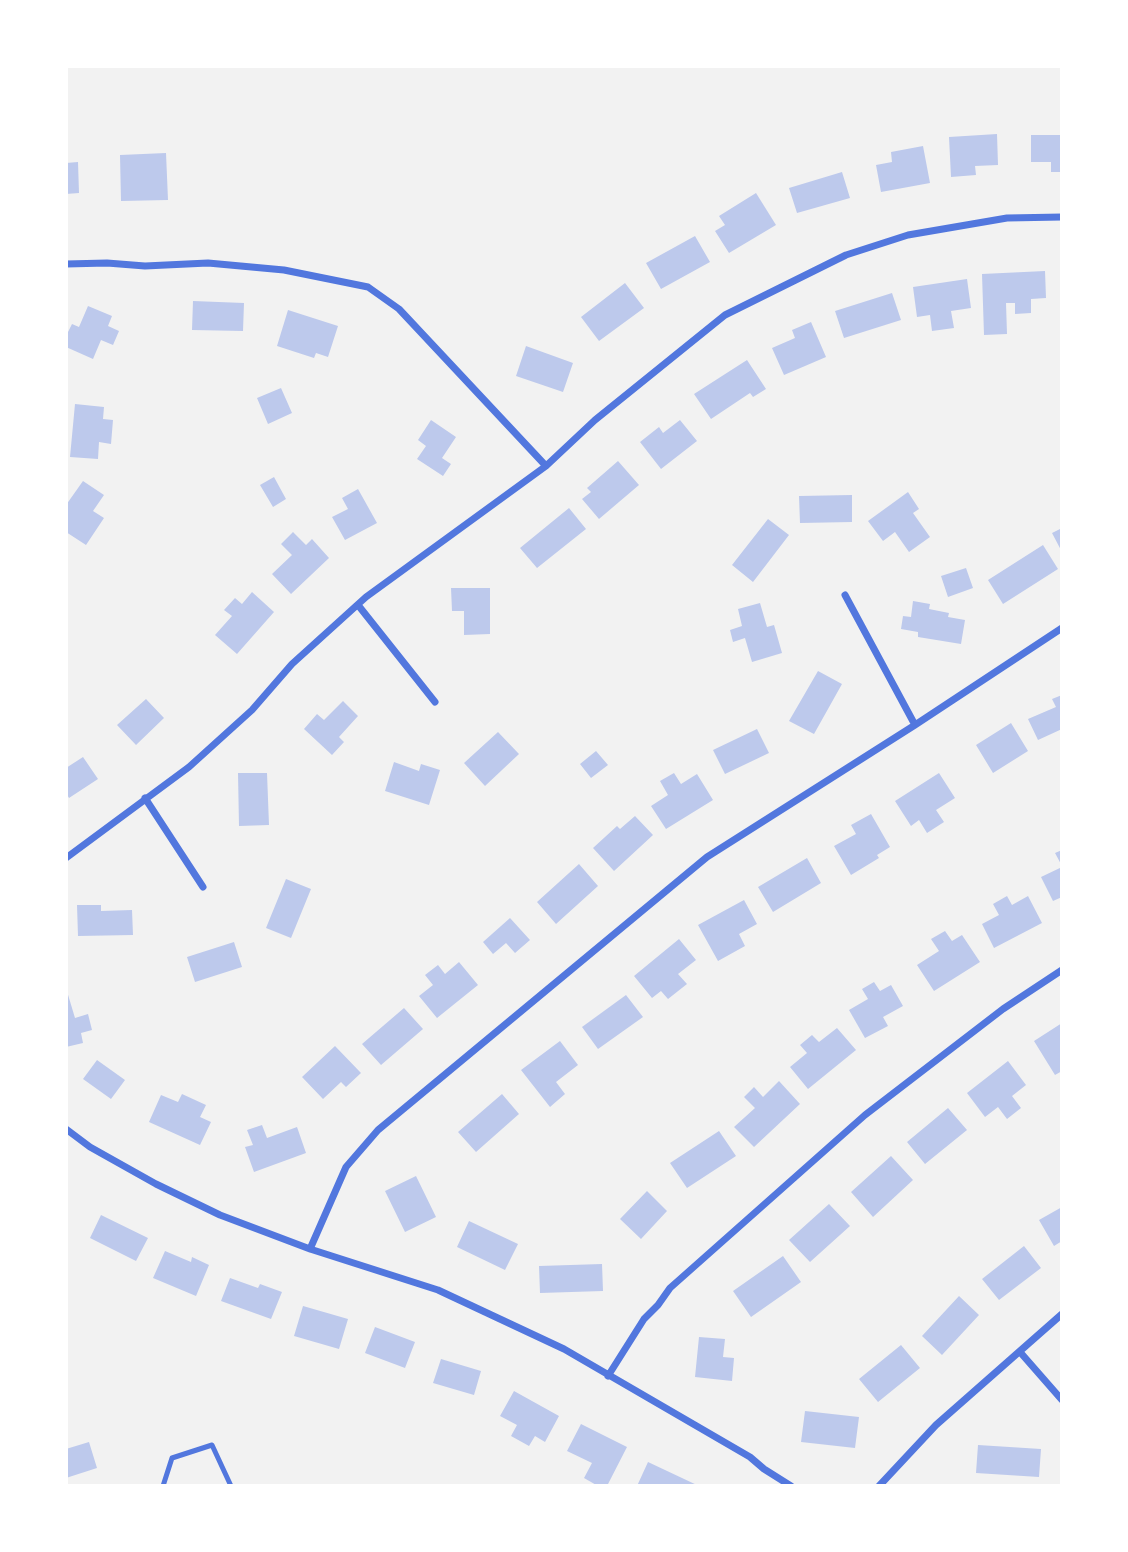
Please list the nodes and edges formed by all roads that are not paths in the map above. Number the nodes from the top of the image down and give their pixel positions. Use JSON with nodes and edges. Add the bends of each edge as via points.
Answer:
{"nodes":[{"id":1,"x":1062,"y":217,"type":"edge"},
{"id":2,"x":66,"y":264,"type":"edge"},
{"id":3,"x":546,"y":466,"type":"junction"},
{"id":4,"x":845,"y":595,"type":"dead end"},
{"id":5,"x":358,"y":605,"type":"junction"},
{"id":6,"x":1062,"y":628,"type":"edge"},
{"id":7,"x":435,"y":702,"type":"dead end"},
{"id":8,"x":915,"y":725,"type":"junction"},
{"id":9,"x":145,"y":798,"type":"junction"},
{"id":10,"x":66,"y":858,"type":"edge"},
{"id":11,"x":203,"y":887,"type":"dead end"},
{"id":12,"x":1062,"y":970,"type":"edge"},
{"id":13,"x":66,"y":1129,"type":"edge"},
{"id":14,"x":310,"y":1249,"type":"junction"},
{"id":15,"x":1062,"y":1314,"type":"edge"},
{"id":16,"x":1020,"y":1352,"type":"junction"},
{"id":17,"x":608,"y":1376,"type":"junction"},
{"id":18,"x":1062,"y":1400,"type":"edge"},
{"id":19,"x":163,"y":1486,"type":"edge"},
{"id":20,"x":231,"y":1486,"type":"edge"},
{"id":21,"x":791,"y":1486,"type":"edge"},
{"id":22,"x":879,"y":1486,"type":"edge"}],
"edges":[{"from":1,"to":3,"type":"street","via":[[1007,218],[908,235],[846,255],[784,284],[725,315],[595,420]]},
{"from":2,"to":3,"type":"street","via":[[208,263],[284,270],[368,287],[399,309]]},
{"from":3,"to":5,"type":"street"},
{"from":4,"to":8,"type":"street"},
{"from":5,"to":7,"type":"street"},
{"from":5,"to":9,"type":"street","via":[[292,664],[243,718]]},
{"from":6,"to":8,"type":"street"},
{"from":8,"to":14,"type":"street","via":[[707,858],[378,1130],[346,1167]]},
{"from":9,"to":10,"type":"street"},
{"from":9,"to":11,"type":"street"},
{"from":12,"to":17,"type":"street","via":[[864,1115],[670,1288]]},
{"from":13,"to":14,"type":"street","via":[[156,1184],[220,1215]]},
{"from":14,"to":17,"type":"street","via":[[438,1290],[564,1349]]},
{"from":15,"to":16,"type":"street"},
{"from":16,"to":18,"type":"street"},
{"from":16,"to":22,"type":"street","via":[[936,1425]]},
{"from":17,"to":21,"type":"street","via":[[750,1457]]},
{"from":19,"to":20,"type":"lane","via":[[173,1458],[212,1445]]}]}
